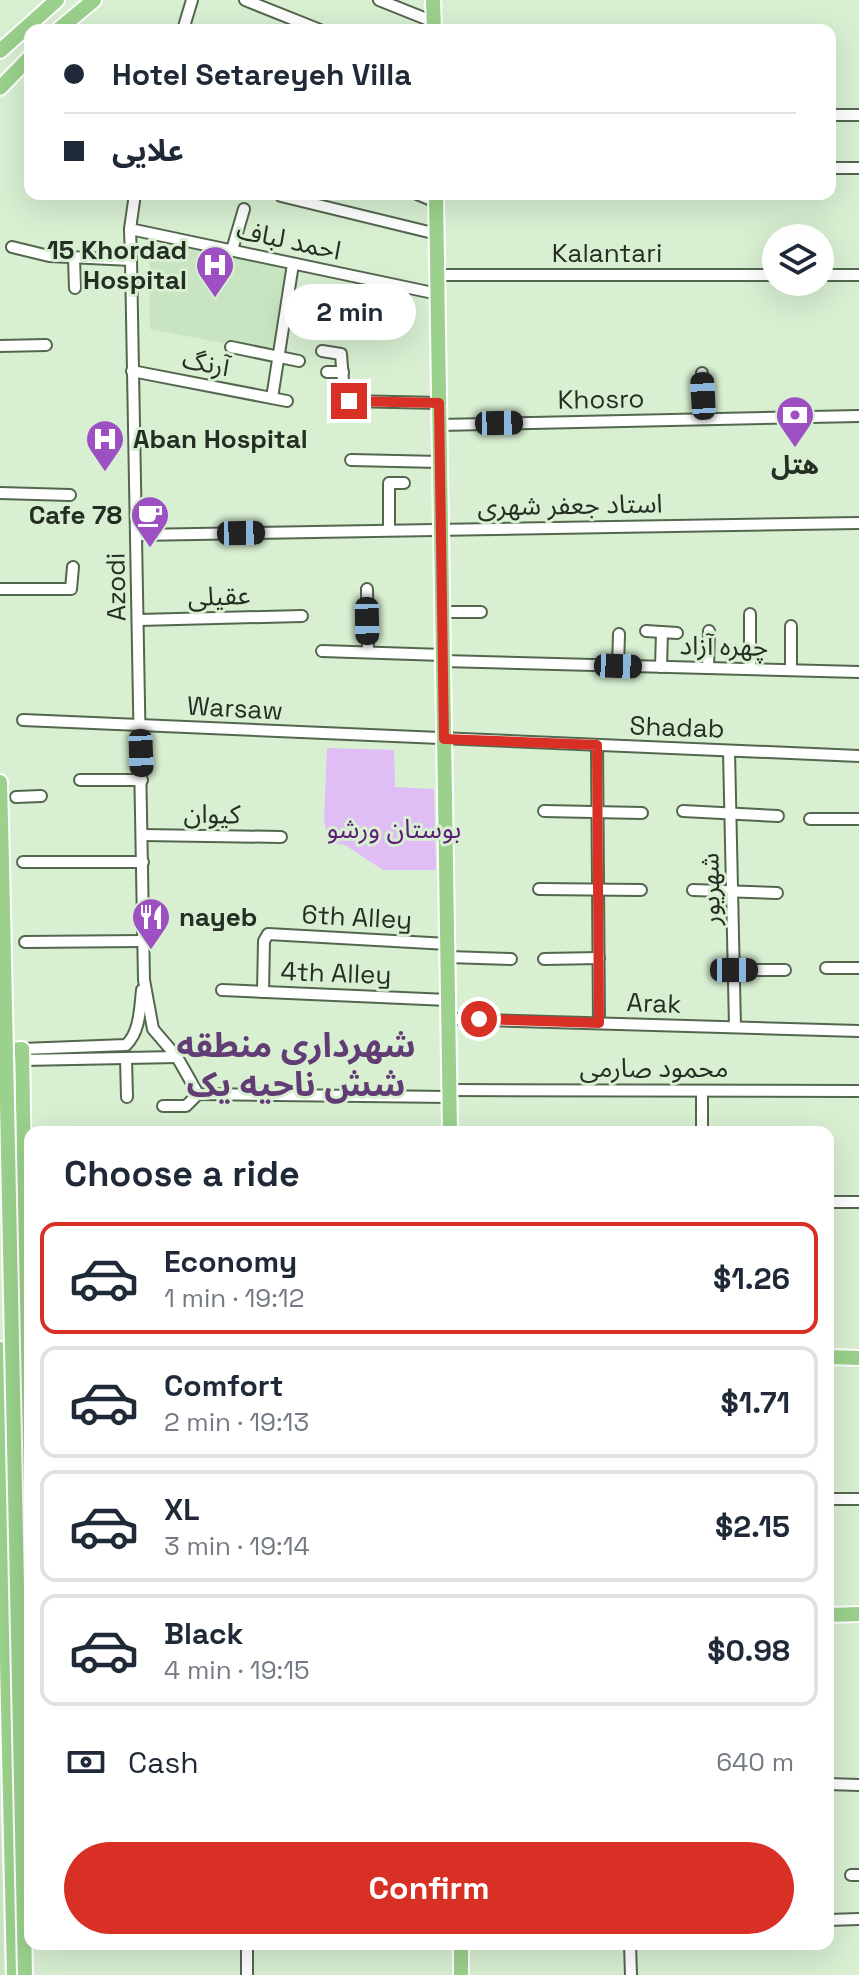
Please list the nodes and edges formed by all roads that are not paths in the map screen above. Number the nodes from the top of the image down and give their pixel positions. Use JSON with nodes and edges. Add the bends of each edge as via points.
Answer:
{"nodes":[{"id":1,"x":57,"y":0,"type":"edge"},
{"id":2,"x":94,"y":0,"type":"edge"},
{"id":3,"x":192,"y":0,"type":"edge"},
{"id":4,"x":245,"y":0,"type":"edge"},
{"id":5,"x":379,"y":0,"type":"edge"},
{"id":6,"x":433,"y":0,"type":"edge"},
{"id":7,"x":27,"y":24,"type":"edge"},
{"id":8,"x":65,"y":24,"type":"edge"},
{"id":9,"x":185,"y":24,"type":"edge"},
{"id":10,"x":305,"y":24,"type":"edge"},
{"id":11,"x":430,"y":24,"type":"edge"},
{"id":12,"x":434,"y":24,"type":"edge"},
{"id":13,"x":24,"y":27,"type":"edge"},
{"id":14,"x":0,"y":51,"type":"edge"},
{"id":15,"x":24,"y":63,"type":"edge"},
{"id":16,"x":0,"y":88,"type":"edge"},
{"id":17,"x":836,"y":115,"type":"edge"},
{"id":18,"x":859,"y":115,"type":"edge"},
{"id":19,"x":836,"y":168,"type":"edge"},
{"id":20,"x":859,"y":168,"type":"edge"},
{"id":21,"x":134,"y":200,"type":"edge"},
{"id":22,"x":297,"y":200,"type":"edge"},
{"id":23,"x":436,"y":200,"type":"edge"},
{"id":24,"x":244,"y":209,"type":"dead end"},
{"id":25,"x":130,"y":229,"type":"junction"},
{"id":26,"x":437,"y":234,"type":"junction"},
{"id":27,"x":12,"y":247,"type":"dead end"},
{"id":28,"x":232,"y":250,"type":"junction"},
{"id":29,"x":74,"y":258,"type":"junction"},
{"id":30,"x":131,"y":260,"type":"junction"},
{"id":31,"x":293,"y":264,"type":"junction"},
{"id":32,"x":438,"y":275,"type":"junction"},
{"id":33,"x":762,"y":275,"type":"edge"},
{"id":34,"x":834,"y":275,"type":"edge"},
{"id":35,"x":859,"y":275,"type":"edge"},
{"id":36,"x":75,"y":288,"type":"dead end"},
{"id":37,"x":438,"y":294,"type":"junction"},
{"id":38,"x":46,"y":345,"type":"dead end"},
{"id":39,"x":0,"y":346,"type":"edge"},
{"id":40,"x":231,"y":347,"type":"dead end"},
{"id":41,"x":322,"y":351,"type":"dead end"},
{"id":42,"x":278,"y":357,"type":"junction"},
{"id":43,"x":299,"y":361,"type":"dead end"},
{"id":44,"x":132,"y":371,"type":"junction"},
{"id":45,"x":327,"y":372,"type":"dead end"},
{"id":46,"x":343,"y":372,"type":"junction"},
{"id":47,"x":702,"y":373,"type":"dead end"},
{"id":48,"x":272,"y":398,"type":"junction"},
{"id":49,"x":287,"y":401,"type":"dead end"},
{"id":50,"x":439,"y":403,"type":"junction"},
{"id":51,"x":859,"y":416,"type":"edge"},
{"id":52,"x":704,"y":419,"type":"junction"},
{"id":53,"x":440,"y":425,"type":"junction"},
{"id":54,"x":351,"y":460,"type":"dead end"},
{"id":55,"x":440,"y":462,"type":"junction"},
{"id":56,"x":404,"y":483,"type":"dead end"},
{"id":57,"x":0,"y":493,"type":"edge"},
{"id":58,"x":70,"y":495,"type":"dead end"},
{"id":59,"x":859,"y":523,"type":"edge"},
{"id":60,"x":389,"y":530,"type":"junction"},
{"id":61,"x":441,"y":530,"type":"junction"},
{"id":62,"x":137,"y":535,"type":"junction"},
{"id":63,"x":73,"y":567,"type":"dead end"},
{"id":64,"x":0,"y":589,"type":"edge"},
{"id":65,"x":367,"y":589,"type":"dead end"},
{"id":66,"x":443,"y":612,"type":"junction"},
{"id":67,"x":481,"y":612,"type":"dead end"},
{"id":68,"x":750,"y":614,"type":"dead end"},
{"id":69,"x":302,"y":616,"type":"dead end"},
{"id":70,"x":138,"y":620,"type":"junction"},
{"id":71,"x":791,"y":626,"type":"dead end"},
{"id":72,"x":646,"y":631,"type":"dead end"},
{"id":73,"x":709,"y":631,"type":"dead end"},
{"id":74,"x":662,"y":632,"type":"junction"},
{"id":75,"x":677,"y":633,"type":"dead end"},
{"id":76,"x":619,"y":634,"type":"dead end"},
{"id":77,"x":322,"y":651,"type":"dead end"},
{"id":78,"x":368,"y":652,"type":"junction"},
{"id":79,"x":443,"y":658,"type":"junction"},
{"id":80,"x":618,"y":666,"type":"junction"},
{"id":81,"x":661,"y":667,"type":"junction"},
{"id":82,"x":708,"y":668,"type":"junction"},
{"id":83,"x":750,"y":669,"type":"junction"},
{"id":84,"x":791,"y":670,"type":"junction"},
{"id":85,"x":859,"y":672,"type":"edge"},
{"id":86,"x":23,"y":720,"type":"dead end"},
{"id":87,"x":140,"y":726,"type":"junction"},
{"id":88,"x":444,"y":739,"type":"junction"},
{"id":89,"x":597,"y":745,"type":"junction"},
{"id":90,"x":729,"y":751,"type":"junction"},
{"id":91,"x":859,"y":756,"type":"edge"},
{"id":92,"x":80,"y":780,"type":"dead end"},
{"id":93,"x":142,"y":780,"type":"junction"},
{"id":94,"x":0,"y":782,"type":"edge"},
{"id":95,"x":41,"y":796,"type":"dead end"},
{"id":96,"x":16,"y":797,"type":"dead end"},
{"id":97,"x":544,"y":811,"type":"dead end"},
{"id":98,"x":683,"y":811,"type":"dead end"},
{"id":99,"x":598,"y":812,"type":"junction"},
{"id":100,"x":642,"y":813,"type":"dead end"},
{"id":101,"x":730,"y":813,"type":"junction"},
{"id":102,"x":778,"y":816,"type":"dead end"},
{"id":103,"x":810,"y":819,"type":"dead end"},
{"id":104,"x":859,"y":819,"type":"edge"},
{"id":105,"x":143,"y":835,"type":"junction"},
{"id":106,"x":281,"y":837,"type":"dead end"},
{"id":107,"x":2,"y":861,"type":"edge"},
{"id":108,"x":23,"y":862,"type":"dead end"},
{"id":109,"x":143,"y":862,"type":"junction"},
{"id":110,"x":539,"y":889,"type":"dead end"},
{"id":111,"x":598,"y":890,"type":"junction"},
{"id":112,"x":641,"y":890,"type":"dead end"},
{"id":113,"x":693,"y":890,"type":"dead end"},
{"id":114,"x":732,"y":891,"type":"junction"},
{"id":115,"x":777,"y":893,"type":"dead end"},
{"id":116,"x":143,"y":941,"type":"junction"},
{"id":117,"x":25,"y":942,"type":"dead end"},
{"id":118,"x":448,"y":950,"type":"junction"},
{"id":119,"x":599,"y":958,"type":"junction"},
{"id":120,"x":511,"y":959,"type":"dead end"},
{"id":121,"x":544,"y":959,"type":"dead end"},
{"id":122,"x":826,"y":968,"type":"dead end"},
{"id":123,"x":859,"y":968,"type":"edge"},
{"id":124,"x":734,"y":970,"type":"junction"},
{"id":125,"x":785,"y":970,"type":"dead end"},
{"id":126,"x":144,"y":980,"type":"junction"},
{"id":127,"x":222,"y":990,"type":"dead end"},
{"id":128,"x":263,"y":992,"type":"junction"},
{"id":129,"x":448,"y":1000,"type":"junction"},
{"id":130,"x":449,"y":1019,"type":"junction"},
{"id":131,"x":599,"y":1023,"type":"junction"},
{"id":132,"x":735,"y":1027,"type":"junction"},
{"id":133,"x":859,"y":1031,"type":"edge"},
{"id":134,"x":0,"y":1052,"type":"edge"},
{"id":135,"x":22,"y":1055,"type":"junction"},
{"id":136,"x":177,"y":1057,"type":"junction"},
{"id":137,"x":126,"y":1058,"type":"junction"},
{"id":138,"x":702,"y":1091,"type":"junction"},
{"id":139,"x":859,"y":1091,"type":"edge"},
{"id":140,"x":450,"y":1093,"type":"junction"},
{"id":141,"x":198,"y":1094,"type":"junction"},
{"id":142,"x":127,"y":1097,"type":"dead end"},
{"id":143,"x":163,"y":1106,"type":"dead end"},
{"id":144,"x":24,"y":1126,"type":"edge"},
{"id":145,"x":450,"y":1126,"type":"edge"},
{"id":146,"x":702,"y":1126,"type":"edge"},
{"id":147,"x":0,"y":1179,"type":"edge"},
{"id":148,"x":24,"y":1182,"type":"edge"},
{"id":149,"x":834,"y":1202,"type":"edge"},
{"id":150,"x":859,"y":1202,"type":"edge"},
{"id":151,"x":0,"y":1245,"type":"edge"},
{"id":152,"x":24,"y":1245,"type":"edge"},
{"id":153,"x":0,"y":1327,"type":"edge"},
{"id":154,"x":24,"y":1328,"type":"edge"},
{"id":155,"x":0,"y":1349,"type":"edge"},
{"id":156,"x":834,"y":1357,"type":"edge"},
{"id":157,"x":859,"y":1358,"type":"edge"},
{"id":158,"x":24,"y":1435,"type":"edge"},
{"id":159,"x":1,"y":1441,"type":"edge"},
{"id":160,"x":834,"y":1499,"type":"edge"},
{"id":161,"x":859,"y":1499,"type":"edge"},
{"id":162,"x":859,"y":1614,"type":"edge"},
{"id":163,"x":834,"y":1615,"type":"edge"},
{"id":164,"x":7,"y":1629,"type":"junction"},
{"id":165,"x":24,"y":1629,"type":"edge"},
{"id":166,"x":834,"y":1784,"type":"edge"},
{"id":167,"x":859,"y":1785,"type":"edge"},
{"id":168,"x":859,"y":1919,"type":"edge"},
{"id":169,"x":834,"y":1920,"type":"edge"},
{"id":170,"x":24,"y":1927,"type":"edge"},
{"id":171,"x":24,"y":1950,"type":"edge"},
{"id":172,"x":247,"y":1950,"type":"edge"},
{"id":173,"x":461,"y":1950,"type":"edge"},
{"id":174,"x":630,"y":1950,"type":"edge"},
{"id":175,"x":14,"y":1975,"type":"edge"},
{"id":176,"x":25,"y":1975,"type":"edge"},
{"id":177,"x":247,"y":1975,"type":"edge"},
{"id":178,"x":461,"y":1975,"type":"edge"},
{"id":179,"x":631,"y":1975,"type":"edge"}],
"edges":[{"from":1,"to":7,"type":"main road"},
{"from":2,"to":8,"type":"main road"},
{"from":3,"to":9,"type":"street"},
{"from":4,"to":10,"type":"street"},
{"from":5,"to":11,"type":"street"},
{"from":6,"to":12,"type":"main road"},
{"from":13,"to":14,"type":"main road"},
{"from":15,"to":16,"type":"main road"},
{"from":17,"to":18,"type":"street"},
{"from":19,"to":20,"type":"street"},
{"from":21,"to":25,"type":"street","name":"Azodi"},
{"from":22,"to":26,"type":"street"},
{"from":23,"to":26,"type":"main road"},
{"from":24,"to":28,"type":"street"},
{"from":25,"to":28,"type":"street","name":"احمد لباف"},
{"from":25,"to":30,"type":"street","name":"Azodi"},
{"from":26,"to":32,"type":"main road"},
{"from":27,"to":29,"type":"street"},
{"from":28,"to":31,"type":"street","name":"احمد لباف"},
{"from":29,"to":30,"type":"street"},
{"from":29,"to":36,"type":"street"},
{"from":30,"to":44,"type":"street","name":"Azodi"},
{"from":31,"to":37,"type":"street","name":"احمد لباف"},
{"from":31,"to":42,"type":"street"},
{"from":32,"to":33,"type":"street","name":"Kalantari"},
{"from":32,"to":37,"type":"main road"},
{"from":34,"to":35,"type":"street"},
{"from":37,"to":50,"type":"main road"},
{"from":38,"to":39,"type":"street"},
{"from":40,"to":42,"type":"street"},
{"from":41,"to":46,"type":"street","via":[[341,354]]},
{"from":42,"to":43,"type":"street"},
{"from":42,"to":48,"type":"street"},
{"from":44,"to":48,"type":"street","name":"آرنگ"},
{"from":44,"to":62,"type":"street","name":"Azodi"},
{"from":45,"to":46,"type":"street"},
{"from":46,"to":50,"type":"street","via":[[344,397],[349,401]]},
{"from":47,"to":52,"type":"street"},
{"from":48,"to":49,"type":"street","name":"آرنگ"},
{"from":50,"to":53,"type":"main road"},
{"from":51,"to":52,"type":"street","name":"Khosro"},
{"from":52,"to":53,"type":"street","name":"Khosro"},
{"from":53,"to":55,"type":"main road"},
{"from":54,"to":55,"type":"street"},
{"from":55,"to":61,"type":"main road"},
{"from":56,"to":60,"type":"street","via":[[389,483]]},
{"from":57,"to":58,"type":"street"},
{"from":59,"to":61,"type":"street","name":"استاد جعفر شهری"},
{"from":60,"to":61,"type":"street","name":"استاد جعفر شهری"},
{"from":60,"to":62,"type":"street","name":"استاد جعفر شهری"},
{"from":61,"to":66,"type":"main road"},
{"from":62,"to":70,"type":"street","name":"Azodi"},
{"from":63,"to":64,"type":"street","via":[[73,588]]},
{"from":65,"to":78,"type":"street"},
{"from":66,"to":67,"type":"street"},
{"from":66,"to":79,"type":"main road"},
{"from":68,"to":83,"type":"street"},
{"from":69,"to":70,"type":"street","name":"عقیلی"},
{"from":70,"to":87,"type":"street","name":"Azodi"},
{"from":71,"to":84,"type":"street"},
{"from":72,"to":74,"type":"street"},
{"from":73,"to":82,"type":"street"},
{"from":74,"to":75,"type":"street"},
{"from":74,"to":81,"type":"street"},
{"from":76,"to":80,"type":"street"},
{"from":77,"to":78,"type":"street","name":"چهره آزاد"},
{"from":78,"to":79,"type":"street","name":"چهره آزاد"},
{"from":79,"to":80,"type":"street","name":"چهره آزاد"},
{"from":79,"to":88,"type":"main road"},
{"from":80,"to":81,"type":"street","name":"چهره آزاد"},
{"from":81,"to":82,"type":"street","name":"چهره آزاد"},
{"from":82,"to":83,"type":"street","name":"چهره آزاد"},
{"from":83,"to":84,"type":"street","name":"چهره آزاد"},
{"from":84,"to":85,"type":"street","name":"چهره آزاد"},
{"from":86,"to":87,"type":"street","name":"Warsaw"},
{"from":87,"to":88,"type":"street","name":"Warsaw"},
{"from":87,"to":93,"type":"street","name":"Azodi"},
{"from":88,"to":89,"type":"street","name":"Shadab"},
{"from":88,"to":118,"type":"main road"},
{"from":89,"to":90,"type":"street","name":"Shadab"},
{"from":89,"to":99,"type":"street"},
{"from":90,"to":91,"type":"street","name":"Shadab"},
{"from":90,"to":101,"type":"street","name":"شهریور"},
{"from":92,"to":93,"type":"street"},
{"from":93,"to":105,"type":"street","name":"Azodi"},
{"from":94,"to":107,"type":"main road"},
{"from":95,"to":96,"type":"street"},
{"from":97,"to":99,"type":"street"},
{"from":98,"to":101,"type":"street"},
{"from":99,"to":100,"type":"street"},
{"from":99,"to":111,"type":"street"},
{"from":101,"to":102,"type":"street"},
{"from":101,"to":114,"type":"street","name":"شهریور"},
{"from":103,"to":104,"type":"street"},
{"from":105,"to":106,"type":"street","name":"کیوان"},
{"from":105,"to":109,"type":"street","name":"Azodi"},
{"from":107,"to":170,"type":"main road","bridge":true},
{"from":108,"to":109,"type":"street"},
{"from":109,"to":116,"type":"street","name":"Azodi"},
{"from":110,"to":111,"type":"street"},
{"from":111,"to":112,"type":"street"},
{"from":111,"to":119,"type":"street"},
{"from":113,"to":114,"type":"street"},
{"from":114,"to":115,"type":"street"},
{"from":114,"to":124,"type":"street","name":"شهریور"},
{"from":116,"to":117,"type":"street"},
{"from":116,"to":126,"type":"street","name":"Azodi"},
{"from":118,"to":120,"type":"street","name":"6th Alley"},
{"from":118,"to":128,"type":"street","name":"6th Alley","via":[[268,934]]},
{"from":118,"to":129,"type":"main road"},
{"from":119,"to":121,"type":"street"},
{"from":119,"to":131,"type":"street"},
{"from":122,"to":123,"type":"street"},
{"from":124,"to":125,"type":"street"},
{"from":124,"to":132,"type":"street","name":"شهریور"},
{"from":126,"to":135,"type":"street","via":[[131,1042]]},
{"from":126,"to":136,"type":"street","via":[[153,1029]]},
{"from":127,"to":128,"type":"street","name":"4th Alley"},
{"from":128,"to":129,"type":"street","name":"4th Alley"},
{"from":129,"to":130,"type":"main road"},
{"from":130,"to":131,"type":"street","name":"Arak"},
{"from":130,"to":140,"type":"main road"},
{"from":131,"to":132,"type":"street","name":"Arak"},
{"from":132,"to":133,"type":"street","name":"Arak"},
{"from":134,"to":135,"type":"main road"},
{"from":135,"to":137,"type":"street"},
{"from":135,"to":144,"type":"main road"},
{"from":136,"to":137,"type":"street"},
{"from":136,"to":141,"type":"street"},
{"from":137,"to":142,"type":"street"},
{"from":138,"to":139,"type":"street","name":"محمود صارمی"},
{"from":138,"to":140,"type":"street","name":"محمود صارمی"},
{"from":138,"to":146,"type":"street"},
{"from":140,"to":141,"type":"street","name":"محمود صارمی"},
{"from":140,"to":145,"type":"main road"},
{"from":141,"to":143,"type":"street","name":"محمود صارمی","via":[[186,1106]]},
{"from":147,"to":148,"type":"main road","via":[[14,1174]]},
{"from":149,"to":150,"type":"street"},
{"from":151,"to":152,"type":"main road","via":[[16,1251]]},
{"from":153,"to":154,"type":"main road"},
{"from":155,"to":159,"type":"main road"},
{"from":156,"to":157,"type":"main road"},
{"from":158,"to":159,"type":"main road"},
{"from":159,"to":164,"type":"main road"},
{"from":160,"to":161,"type":"street"},
{"from":162,"to":163,"type":"main road"},
{"from":164,"to":165,"type":"main road"},
{"from":164,"to":175,"type":"main road"},
{"from":166,"to":167,"type":"street"},
{"from":168,"to":169,"type":"street"},
{"from":171,"to":176,"type":"main road","bridge":true},
{"from":172,"to":177,"type":"street"},
{"from":173,"to":178,"type":"main road"},
{"from":174,"to":179,"type":"street"}]}
